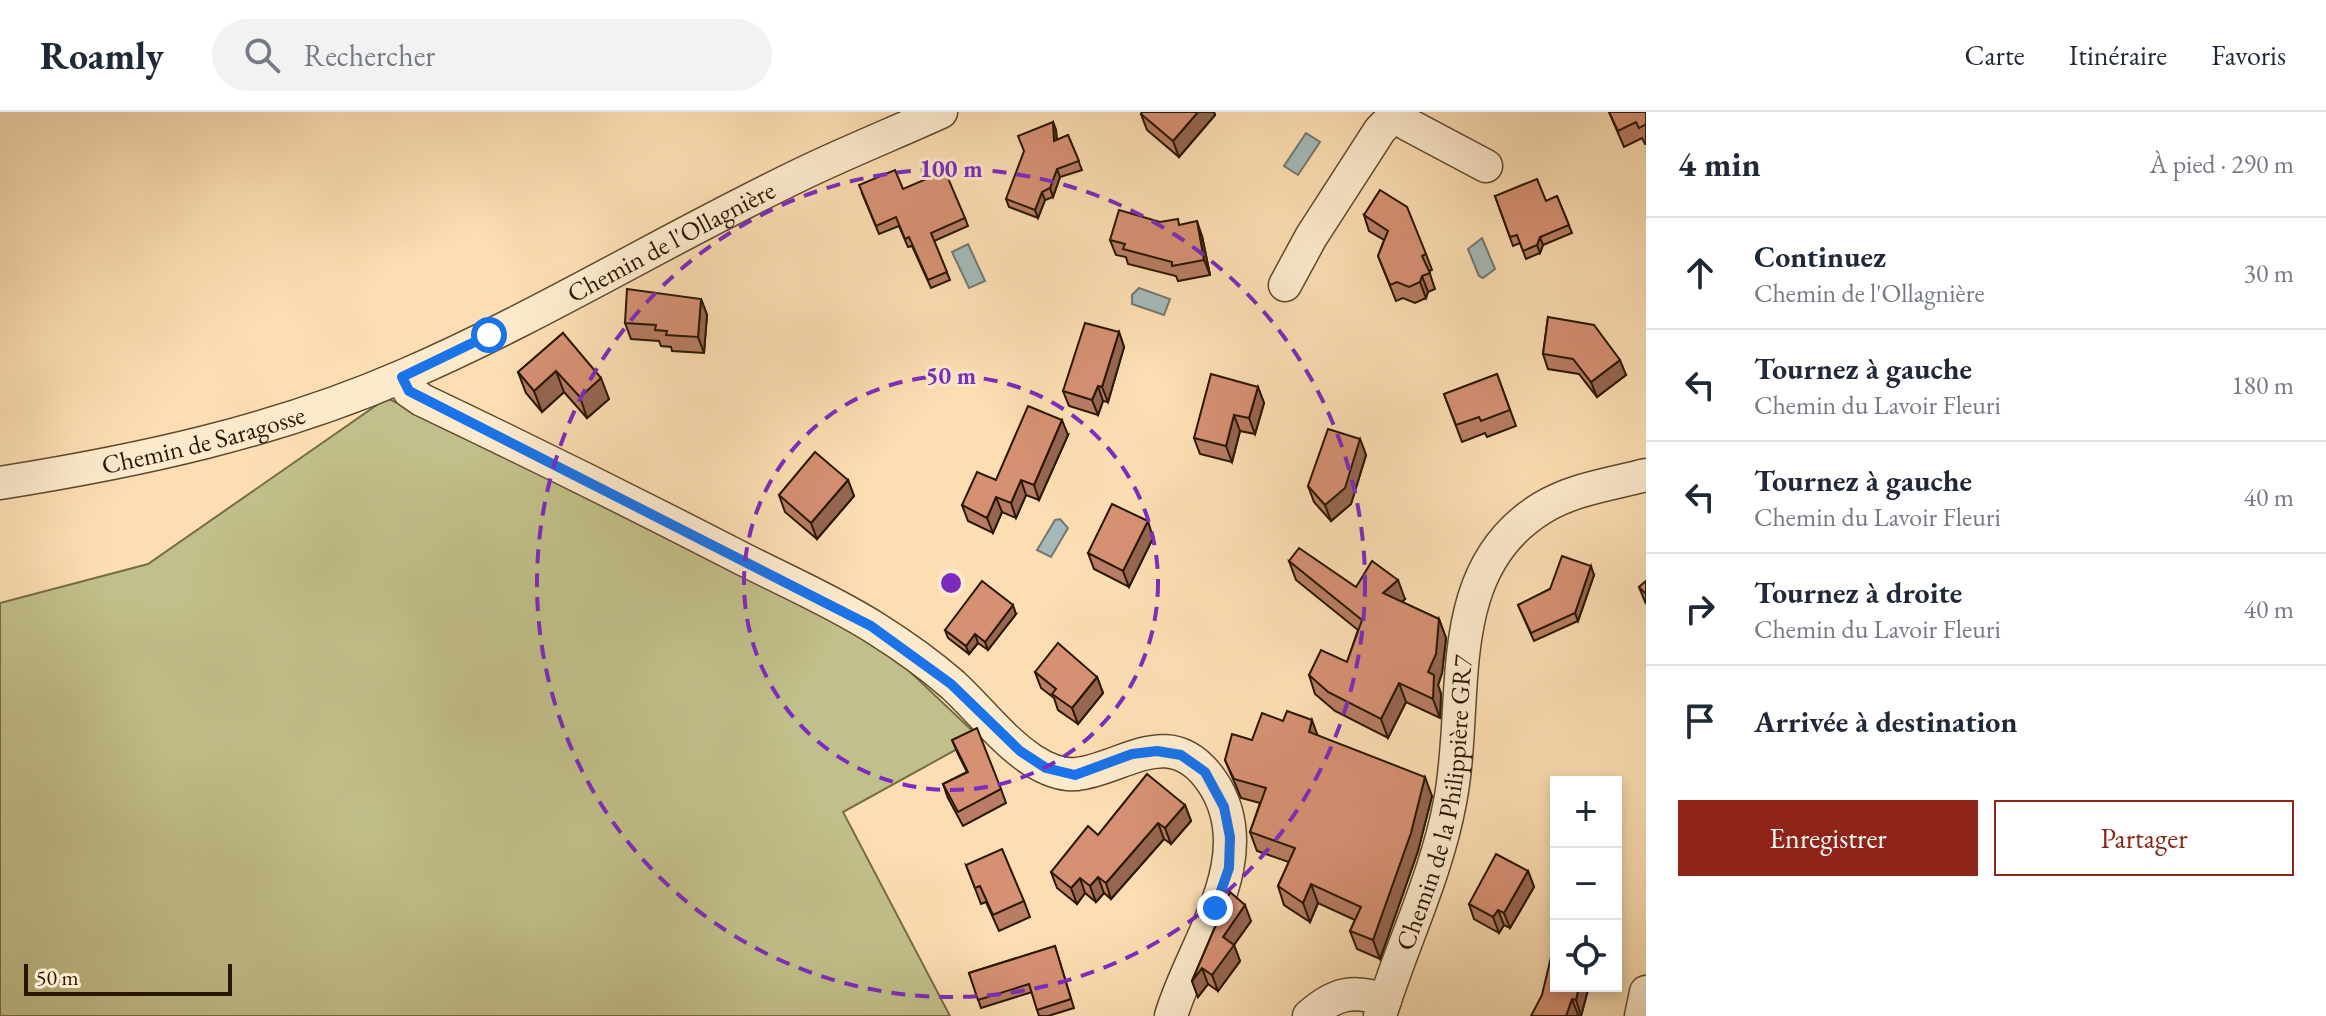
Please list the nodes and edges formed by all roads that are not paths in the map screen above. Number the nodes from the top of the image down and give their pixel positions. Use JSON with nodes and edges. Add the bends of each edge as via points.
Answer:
{"nodes":[{"id":1,"x":941,"y":112,"type":"edge"},
{"id":2,"x":1394,"y":113,"type":"edge"},
{"id":3,"x":1486,"y":166,"type":"dead end"},
{"id":4,"x":1285,"y":285,"type":"dead end"},
{"id":5,"x":402,"y":377,"type":"junction"},
{"id":6,"x":1646,"y":475,"type":"edge"},
{"id":7,"x":0,"y":483,"type":"edge"},
{"id":8,"x":1646,"y":992,"type":"edge"},
{"id":9,"x":1383,"y":1008,"type":"edge"},
{"id":10,"x":1171,"y":1016,"type":"edge"},
{"id":11,"x":1309,"y":1016,"type":"edge"},
{"id":12,"x":1641,"y":1016,"type":"edge"}],
"edges":[{"from":1,"to":5,"type":"street","name":"Chemin de l'Ollagnière","via":[[807,171]]},
{"from":2,"to":3,"type":"street"},
{"from":2,"to":4,"type":"street","via":[[1319,223]]},
{"from":5,"to":7,"type":"street","name":"Chemin de Saragosse","via":[[200,445]]},
{"from":5,"to":10,"type":"street","via":[[422,400],[580,475],[871,626],[951,684],[1020,751],[1046,768],[1075,775],[1132,754],[1157,751],[1181,755],[1205,772],[1224,807],[1229,868]]},
{"from":6,"to":9,"type":"street","name":"Chemin de la Philippière GR7","via":[[1574,493],[1532,516],[1495,549],[1470,602],[1459,745],[1441,848]]},
{"from":8,"to":12,"type":"street"},
{"from":9,"to":11,"type":"street","via":[[1345,993]]}]}
